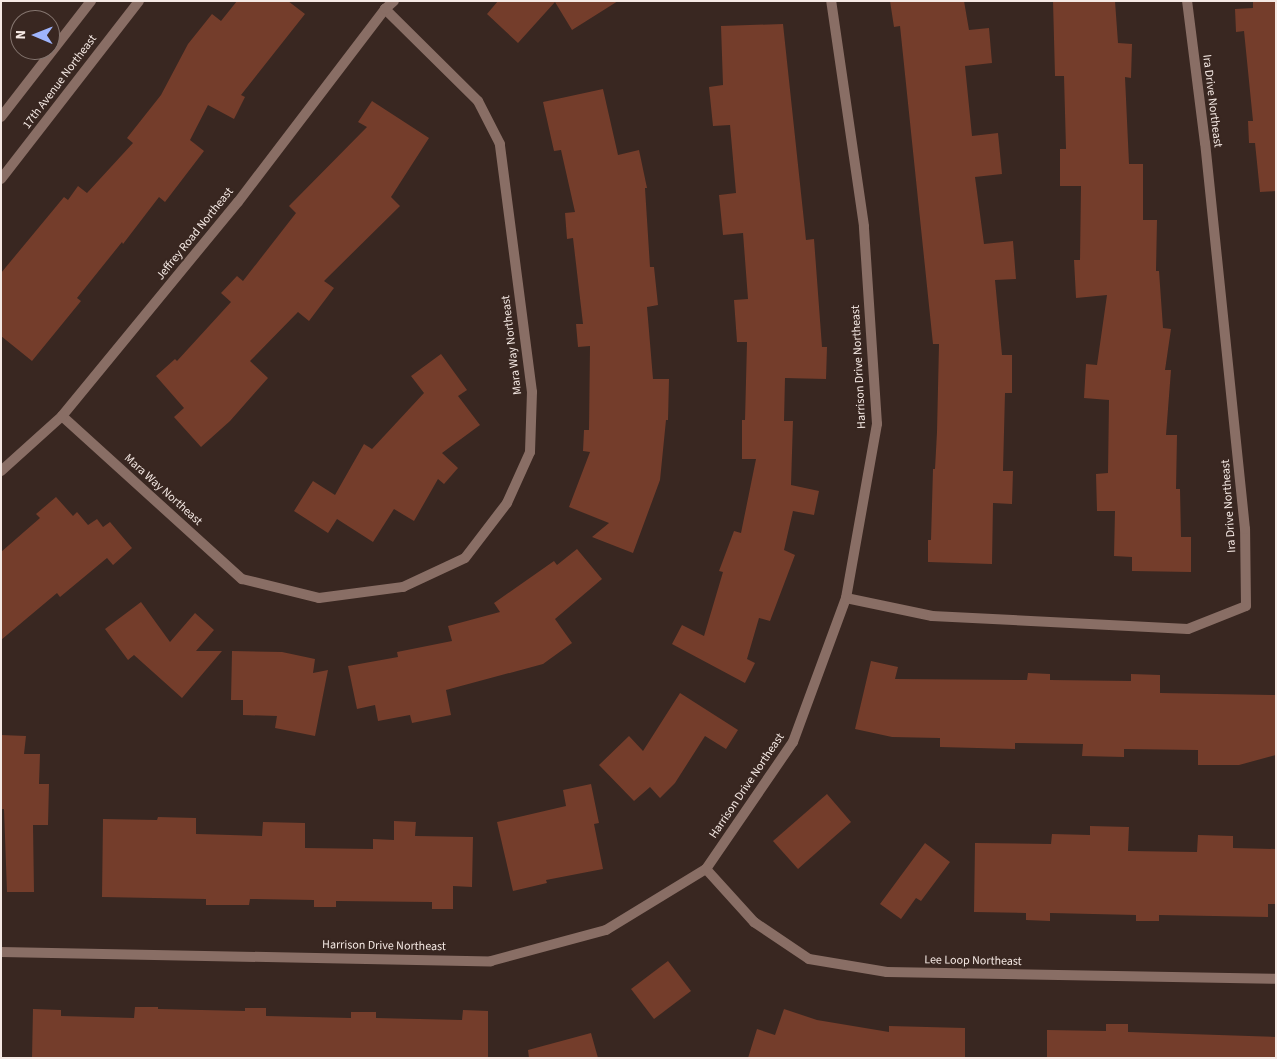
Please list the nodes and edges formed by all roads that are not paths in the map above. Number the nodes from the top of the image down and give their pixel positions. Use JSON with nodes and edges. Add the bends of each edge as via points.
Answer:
{"nodes":[{"id":1,"x":91,"y":1,"type":"edge"},
{"id":2,"x":139,"y":1,"type":"edge"},
{"id":3,"x":394,"y":1,"type":"edge"},
{"id":4,"x":831,"y":1,"type":"edge"},
{"id":5,"x":1187,"y":1,"type":"edge"},
{"id":6,"x":385,"y":9,"type":"junction"},
{"id":7,"x":1,"y":117,"type":"edge"},
{"id":8,"x":1,"y":179,"type":"edge"},
{"id":9,"x":62,"y":416,"type":"junction"},
{"id":10,"x":1,"y":471,"type":"edge"},
{"id":11,"x":846,"y":598,"type":"junction"},
{"id":12,"x":706,"y":869,"type":"junction"},
{"id":13,"x":1,"y":952,"type":"edge"},
{"id":14,"x":1276,"y":979,"type":"edge"}],
"edges":[{"from":1,"to":7,"type":"street","name":"17th Avenue Northeast"},
{"from":2,"to":8,"type":"street","name":"17th Avenue Northeast"},
{"from":3,"to":6,"type":"street","name":"Jeffrey Road Northeast"},
{"from":4,"to":11,"type":"street","name":"Harrison Drive Northeast","via":[[864,226],[876,424]]},
{"from":5,"to":11,"type":"street","name":"Ira Drive Northeast","via":[[1245,529],[1246,606],[1188,628],[932,616]]},
{"from":6,"to":9,"type":"street","name":"Jeffrey Road Northeast","via":[[238,202]]},
{"from":6,"to":9,"type":"street","name":"Mara Way Northeast","via":[[478,101],[500,144],[532,392],[530,452],[507,503],[465,558],[403,588],[319,598],[242,579]]},
{"from":9,"to":10,"type":"street","name":"Jeffrey Road Northeast"},
{"from":11,"to":12,"type":"street","name":"Harrison Drive Northeast","via":[[793,742]]},
{"from":12,"to":13,"type":"street","name":"Harrison Drive Northeast","via":[[606,930],[491,961]]},
{"from":12,"to":14,"type":"street","name":"Lee Loop Northeast","via":[[754,922],[808,959],[887,972]]}]}
